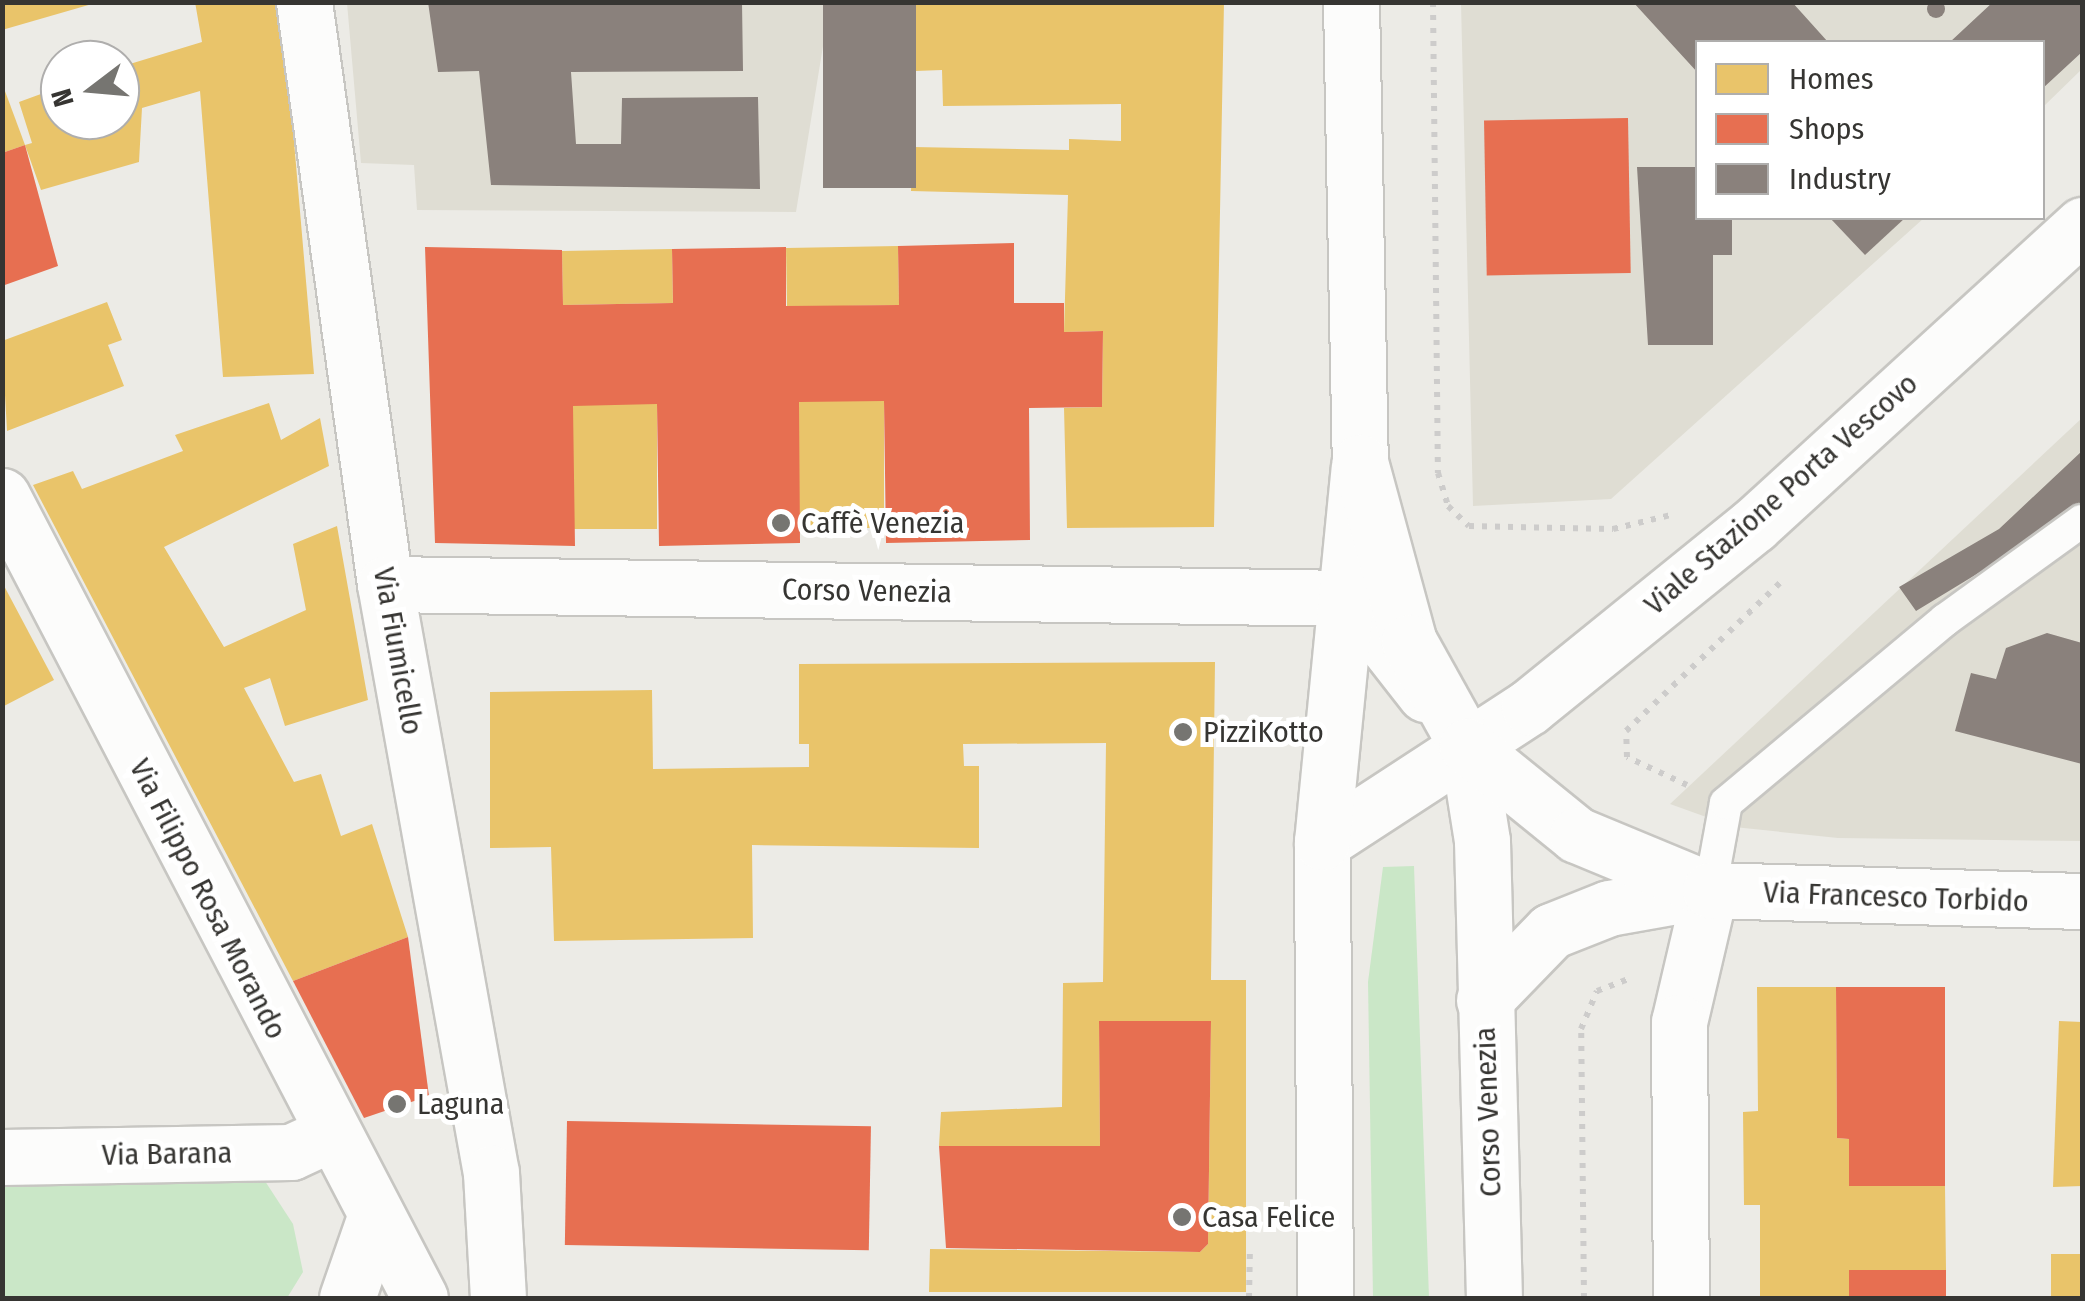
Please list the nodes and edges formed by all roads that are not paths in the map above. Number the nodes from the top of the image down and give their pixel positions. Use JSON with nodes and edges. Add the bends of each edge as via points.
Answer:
{"nodes":[{"id":1,"x":304,"y":2,"type":"edge"},
{"id":2,"x":1350,"y":2,"type":"edge"},
{"id":3,"x":2082,"y":225,"type":"edge"},
{"id":4,"x":1360,"y":462,"type":"junction"},
{"id":5,"x":2,"y":496,"type":"edge"},
{"id":6,"x":2082,"y":521,"type":"edge"},
{"id":7,"x":385,"y":584,"type":"junction"},
{"id":8,"x":1350,"y":598,"type":"junction"},
{"id":9,"x":1467,"y":746,"type":"junction"},
{"id":10,"x":1322,"y":842,"type":"junction"},
{"id":11,"x":1710,"y":890,"type":"junction"},
{"id":12,"x":2082,"y":901,"type":"edge"},
{"id":13,"x":1484,"y":1000,"type":"junction"},
{"id":14,"x":328,"y":1135,"type":"junction"},
{"id":15,"x":2,"y":1157,"type":"edge"},
{"id":16,"x":375,"y":1217,"type":"junction"},
{"id":17,"x":347,"y":1298,"type":"edge"},
{"id":18,"x":420,"y":1298,"type":"edge"},
{"id":19,"x":498,"y":1298,"type":"edge"},
{"id":20,"x":1325,"y":1298,"type":"edge"},
{"id":21,"x":1494,"y":1298,"type":"edge"},
{"id":22,"x":1681,"y":1298,"type":"edge"}],
"edges":[{"from":1,"to":7,"type":"street","name":"Via Fiumicello"},
{"from":2,"to":4,"type":"street","name":"Corso Venezia"},
{"from":3,"to":9,"type":"street","name":"Viale Stazione Porta Vescovo","via":[[1754,525]]},
{"from":4,"to":8,"type":"street","name":"Corso Venezia"},
{"from":4,"to":9,"type":"street","name":"Corso Venezia","via":[[1409,642]]},
{"from":5,"to":14,"type":"street","name":"Via Filippo Rosa Morando"},
{"from":6,"to":11,"type":"lane","via":[[1946,620],[1726,803]]},
{"from":7,"to":8,"type":"street","name":"Corso Venezia"},
{"from":7,"to":19,"type":"street","name":"Via Fiumicello","via":[[491,1173]]},
{"from":8,"to":9,"type":"street","name":"Corso Venezia"},
{"from":8,"to":10,"type":"street","name":"Corso Venezia"},
{"from":9,"to":10,"type":"street"},
{"from":9,"to":11,"type":"street","name":"Via Francesco Torbido","via":[[1577,835]]},
{"from":9,"to":13,"type":"street","name":"Corso Venezia","via":[[1482,841]]},
{"from":10,"to":20,"type":"street","name":"Corso Venezia"},
{"from":11,"to":12,"type":"street","name":"Via Francesco Torbido"},
{"from":11,"to":13,"type":"street","name":"Via Francesco Torbido","via":[[1609,908],[1551,931]]},
{"from":11,"to":22,"type":"street","via":[[1684,974],[1680,1022]]},
{"from":13,"to":21,"type":"street","name":"Corso Venezia"},
{"from":14,"to":15,"type":"street","name":"Via Barana","via":[[291,1152]]},
{"from":14,"to":16,"type":"street","name":"Via Filippo Rosa Morando"},
{"from":16,"to":17,"type":"street"},
{"from":16,"to":18,"type":"street","name":"Via Filippo Rosa Morando"}]}
